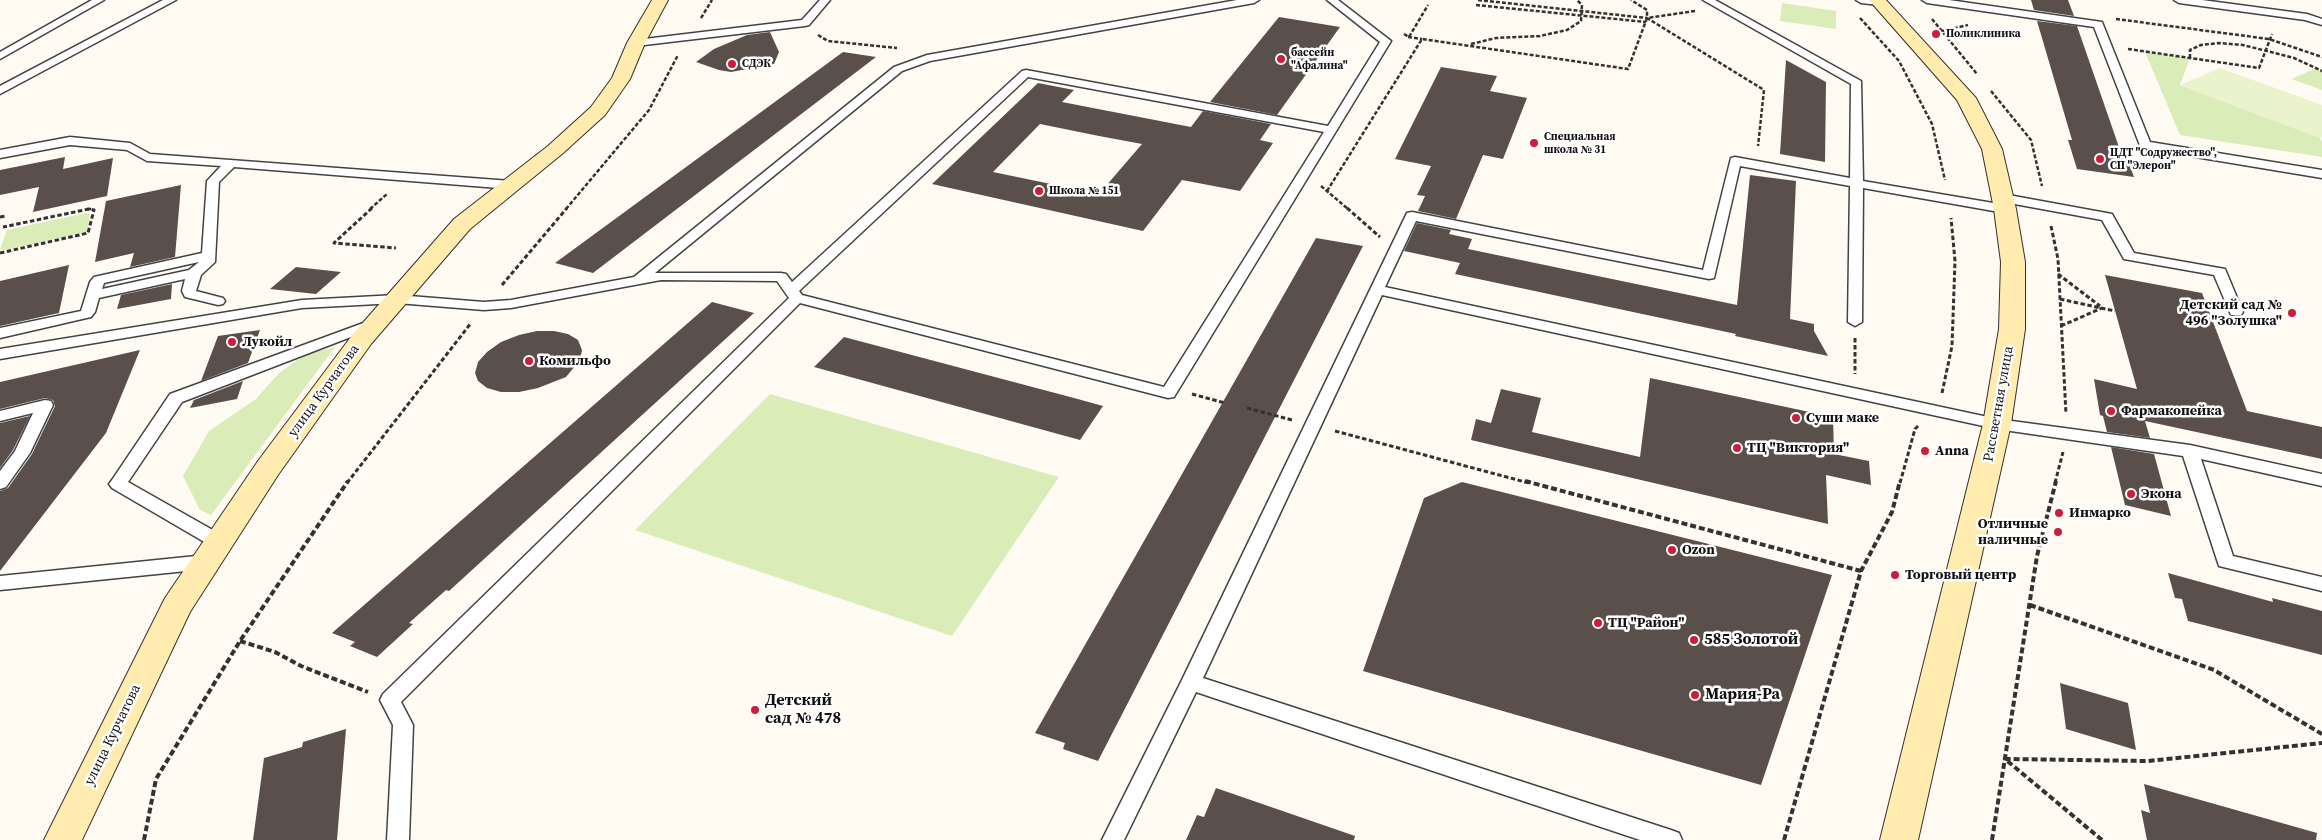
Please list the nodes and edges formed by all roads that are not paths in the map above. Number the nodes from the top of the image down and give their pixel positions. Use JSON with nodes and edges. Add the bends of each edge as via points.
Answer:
{"nodes":[{"id":1,"x":99,"y":0,"type":"edge"},
{"id":2,"x":171,"y":0,"type":"edge"},
{"id":3,"x":660,"y":0,"type":"edge"},
{"id":4,"x":825,"y":0,"type":"edge"},
{"id":5,"x":1254,"y":0,"type":"edge"},
{"id":6,"x":1332,"y":0,"type":"edge"},
{"id":7,"x":1708,"y":0,"type":"edge"},
{"id":8,"x":1928,"y":0,"type":"edge"},
{"id":9,"x":2179,"y":0,"type":"edge"},
{"id":10,"x":1872,"y":1,"type":"edge"},
{"id":11,"x":2322,"y":22,"type":"edge"},
{"id":12,"x":636,"y":43,"type":"junction"},
{"id":13,"x":0,"y":56,"type":"edge"},
{"id":14,"x":0,"y":91,"type":"edge"},
{"id":15,"x":1331,"y":130,"type":"junction"},
{"id":16,"x":0,"y":154,"type":"edge"},
{"id":17,"x":231,"y":163,"type":"junction"},
{"id":18,"x":2322,"y":174,"type":"edge"},
{"id":19,"x":1856,"y":183,"type":"junction"},
{"id":20,"x":511,"y":185,"type":"junction"},
{"id":21,"x":2004,"y":203,"type":"junction"},
{"id":22,"x":208,"y":256,"type":"junction"},
{"id":23,"x":194,"y":273,"type":"junction"},
{"id":24,"x":638,"y":280,"type":"junction"},
{"id":25,"x":1377,"y":290,"type":"junction"},
{"id":26,"x":794,"y":294,"type":"junction"},
{"id":27,"x":93,"y":295,"type":"junction"},
{"id":28,"x":397,"y":299,"type":"junction"},
{"id":29,"x":218,"y":301,"type":"dead end"},
{"id":30,"x":2236,"y":312,"type":"dead end"},
{"id":31,"x":377,"y":322,"type":"junction"},
{"id":32,"x":1855,"y":322,"type":"road end"},
{"id":33,"x":0,"y":333,"type":"edge"},
{"id":34,"x":0,"y":354,"type":"edge"},
{"id":35,"x":0,"y":416,"type":"edge"},
{"id":36,"x":1997,"y":424,"type":"junction"},
{"id":37,"x":2190,"y":451,"type":"junction"},
{"id":38,"x":2322,"y":480,"type":"edge"},
{"id":39,"x":0,"y":483,"type":"edge"},
{"id":40,"x":213,"y":552,"type":"junction"},
{"id":41,"x":0,"y":583,"type":"edge"},
{"id":42,"x":2322,"y":584,"type":"edge"},
{"id":43,"x":1191,"y":682,"type":"junction"},
{"id":44,"x":63,"y":840,"type":"edge"},
{"id":45,"x":398,"y":840,"type":"edge"},
{"id":46,"x":1113,"y":840,"type":"edge"},
{"id":47,"x":1671,"y":840,"type":"edge"},
{"id":48,"x":1899,"y":840,"type":"edge"}],
"edges":[{"from":1,"to":13,"type":"lane"},
{"from":2,"to":14,"type":"lane"},
{"from":3,"to":12,"type":"street","name":"улица Курчатова"},
{"from":4,"to":12,"type":"lane","via":[[804,22]]},
{"from":5,"to":24,"type":"lane","via":[[927,58],[898,69]]},
{"from":6,"to":15,"type":"lane","via":[[1386,41]]},
{"from":7,"to":19,"type":"lane","via":[[1857,83]]},
{"from":8,"to":18,"type":"lane","via":[[2098,24],[2144,145]]},
{"from":9,"to":11,"type":"lane","via":[[2307,16]]},
{"from":10,"to":21,"type":"street","name":"Рассветная улица","via":[[1966,98],[1992,149]]},
{"from":12,"to":20,"type":"street","name":"улица Курчатова","via":[[621,79],[598,111]]},
{"from":15,"to":26,"type":"lane","via":[[1026,73]]},
{"from":15,"to":26,"type":"lane","via":[[1168,394]]},
{"from":16,"to":17,"type":"lane","via":[[70,141],[130,147],[147,157]]},
{"from":17,"to":20,"type":"lane"},
{"from":17,"to":22,"type":"lane","via":[[213,181]]},
{"from":19,"to":21,"type":"lane"},
{"from":19,"to":25,"type":"lane","via":[[1735,161],[1709,275],[1412,216]]},
{"from":19,"to":32,"type":"lane"},
{"from":20,"to":28,"type":"street","name":"улица Курчатова","via":[[462,224]]},
{"from":21,"to":30,"type":"lane","via":[[2107,216],[2129,256],[2220,272]]},
{"from":21,"to":36,"type":"street","name":"Рассветная улица","via":[[2013,262],[2012,329]]},
{"from":22,"to":23,"type":"lane","via":[[208,262]]},
{"from":22,"to":27,"type":"lane","via":[[104,278],[97,282]]},
{"from":23,"to":27,"type":"lane"},
{"from":23,"to":29,"type":"lane","via":[[189,293]]},
{"from":24,"to":26,"type":"lane","via":[[661,276],[781,277]]},
{"from":24,"to":28,"type":"lane","via":[[511,304],[484,306]]},
{"from":25,"to":36,"type":"lane"},
{"from":25,"to":43,"type":"lane"},
{"from":26,"to":45,"type":"lane","via":[[390,700],[403,725]]},
{"from":27,"to":33,"type":"lane","via":[[86,314]]},
{"from":28,"to":31,"type":"street","name":"улица Курчатова"},
{"from":28,"to":34,"type":"lane","via":[[302,304]]},
{"from":31,"to":40,"type":"street","name":"улица Курчатова","via":[[268,468]]},
{"from":31,"to":40,"type":"lane","via":[[176,398],[118,484]]},
{"from":35,"to":39,"type":"lane","via":[[45,405],[22,453]]},
{"from":36,"to":37,"type":"lane"},
{"from":36,"to":48,"type":"street","name":"Рассветная улица"},
{"from":37,"to":38,"type":"lane"},
{"from":37,"to":42,"type":"lane","via":[[2225,561]]},
{"from":40,"to":41,"type":"lane"},
{"from":40,"to":44,"type":"street","name":"улица Курчатова","via":[[176,607]]},
{"from":43,"to":46,"type":"lane"},
{"from":43,"to":47,"type":"lane"}]}
